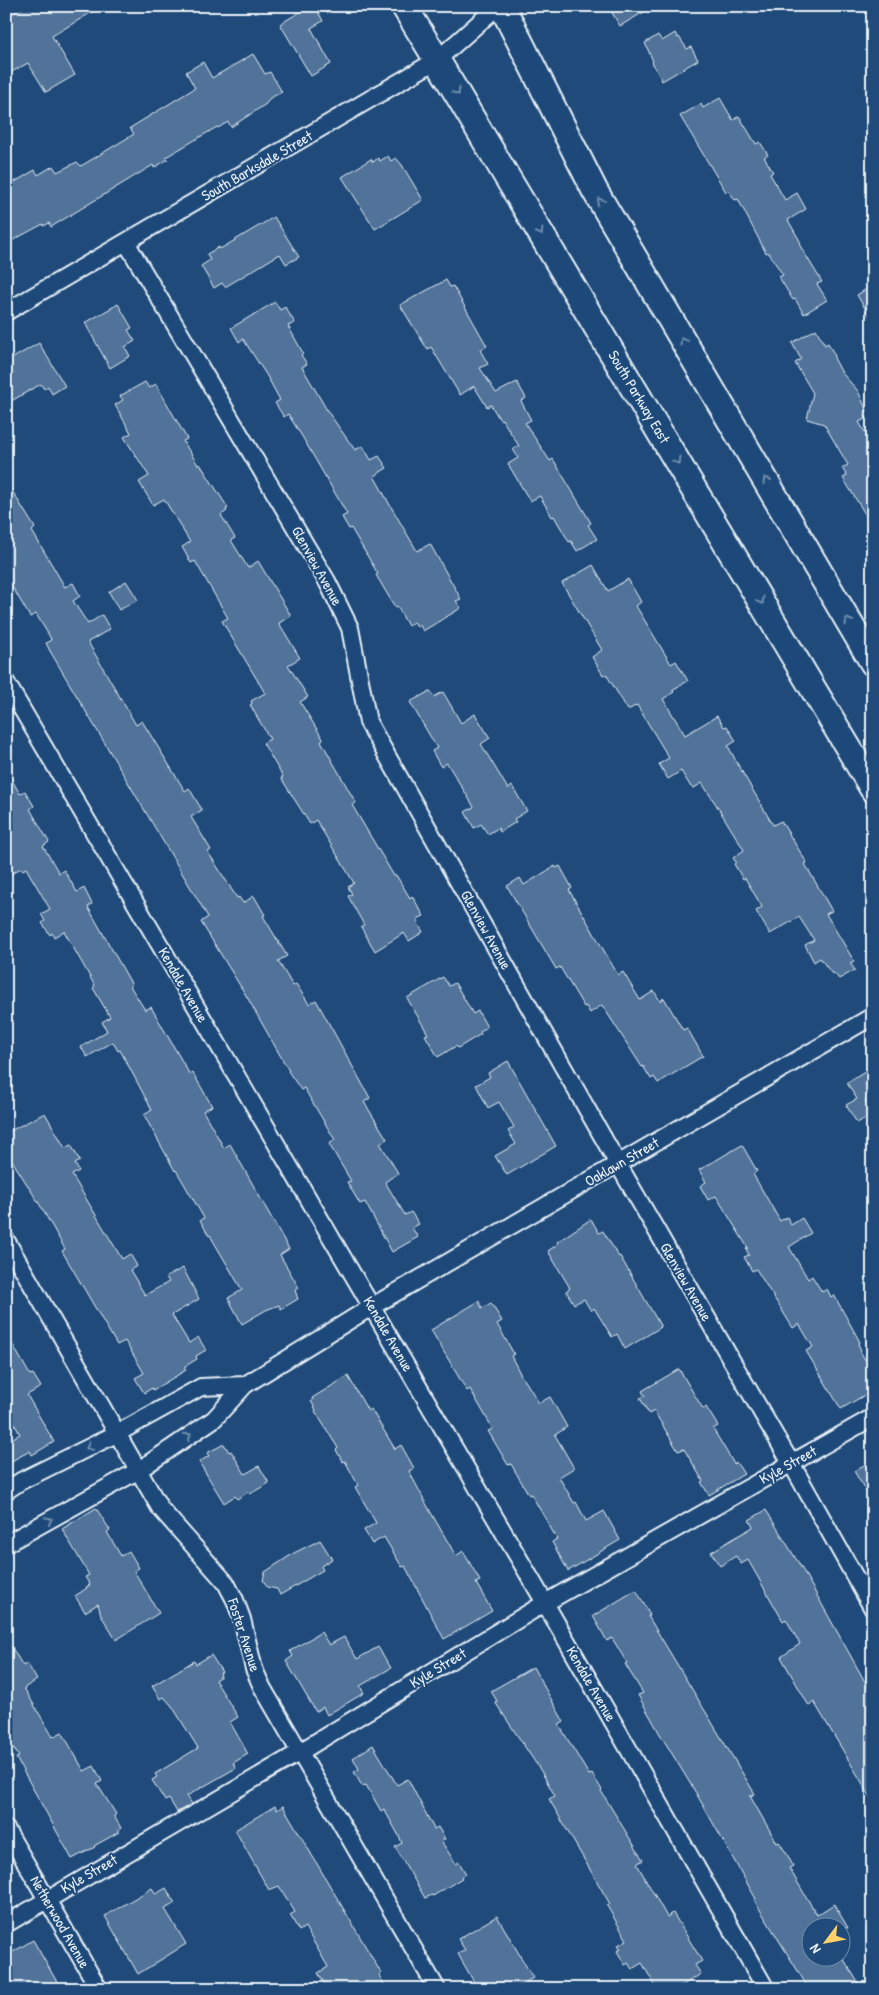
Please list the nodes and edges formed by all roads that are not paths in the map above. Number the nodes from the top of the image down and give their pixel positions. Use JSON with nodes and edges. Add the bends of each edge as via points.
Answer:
{"nodes":[{"id":1,"x":404,"y":6,"type":"edge"},
{"id":2,"x":498,"y":6,"type":"edge"},
{"id":3,"x":502,"y":6,"type":"edge"},
{"id":4,"x":438,"y":60,"type":"junction"},
{"id":5,"x":126,"y":242,"type":"junction"},
{"id":6,"x":6,"y":312,"type":"edge"},
{"id":7,"x":873,"y":663,"type":"edge"},
{"id":8,"x":6,"y":682,"type":"edge"},
{"id":9,"x":873,"y":789,"type":"edge"},
{"id":10,"x":873,"y":1016,"type":"edge"},
{"id":11,"x":618,"y":1164,"type":"junction"},
{"id":12,"x":6,"y":1240,"type":"edge"},
{"id":13,"x":371,"y":1307,"type":"junction"},
{"id":14,"x":245,"y":1384,"type":"junction"},
{"id":15,"x":873,"y":1418,"type":"edge"},
{"id":16,"x":118,"y":1433,"type":"junction"},
{"id":17,"x":791,"y":1463,"type":"junction"},
{"id":18,"x":139,"y":1470,"type":"junction"},
{"id":19,"x":6,"y":1491,"type":"edge"},
{"id":20,"x":6,"y":1544,"type":"edge"},
{"id":21,"x":545,"y":1603,"type":"junction"},
{"id":22,"x":873,"y":1609,"type":"edge"},
{"id":23,"x":300,"y":1752,"type":"junction"},
{"id":24,"x":6,"y":1829,"type":"edge"},
{"id":25,"x":47,"y":1899,"type":"junction"},
{"id":26,"x":6,"y":1924,"type":"edge"},
{"id":27,"x":99,"y":1989,"type":"edge"},
{"id":28,"x":437,"y":1989,"type":"edge"},
{"id":29,"x":766,"y":1989,"type":"edge"}],
"edges":[{"from":1,"to":4,"type":"main road","name":"South Parkway East"},
{"from":2,"to":4,"type":"street","name":"South Barksdale Street"},
{"from":7,"to":3,"type":"main road","one_way":true,"via":[[595,191]]},
{"from":4,"to":5,"type":"street","name":"South Barksdale Street"},
{"from":4,"to":9,"type":"main road","name":"South Parkway East","one_way":true},
{"from":5,"to":6,"type":"street","name":"South Barksdale Street"},
{"from":5,"to":11,"type":"street","name":"Glenview Avenue","via":[[327,581],[350,628],[368,722]]},
{"from":8,"to":13,"type":"street","name":"Kendale Avenue"},
{"from":10,"to":11,"type":"street","name":"Oaklawn Street"},
{"from":11,"to":13,"type":"street","name":"Oaklawn Street"},
{"from":11,"to":17,"type":"street","name":"Glenview Avenue"},
{"from":12,"to":16,"type":"street","name":"Foster Avenue"},
{"from":13,"to":14,"type":"street","name":"Oaklawn Street"},
{"from":13,"to":21,"type":"street","name":"Kendale Avenue"},
{"from":14,"to":16,"type":"street","via":[[201,1387]]},
{"from":18,"to":14,"type":"street","one_way":true,"via":[[214,1419]]},
{"from":15,"to":17,"type":"street","name":"Kyle Street"},
{"from":16,"to":18,"type":"street","name":"Foster Avenue"},
{"from":16,"to":19,"type":"street","one_way":true},
{"from":17,"to":21,"type":"street","name":"Kyle Street"},
{"from":17,"to":22,"type":"street","name":"Glenview Avenue"},
{"from":20,"to":18,"type":"street","one_way":true},
{"from":18,"to":23,"type":"street","name":"Foster Avenue","via":[[160,1508],[226,1583],[242,1618],[254,1669]]},
{"from":21,"to":23,"type":"street","name":"Kyle Street"},
{"from":21,"to":29,"type":"street","name":"Kendale Avenue"},
{"from":23,"to":25,"type":"street","name":"Kyle Street"},
{"from":23,"to":28,"type":"street","name":"Foster Avenue"},
{"from":24,"to":25,"type":"street","name":"Netherwood Avenue"},
{"from":25,"to":26,"type":"street","name":"Kyle Street"},
{"from":25,"to":27,"type":"street","name":"Netherwood Avenue"}]}
